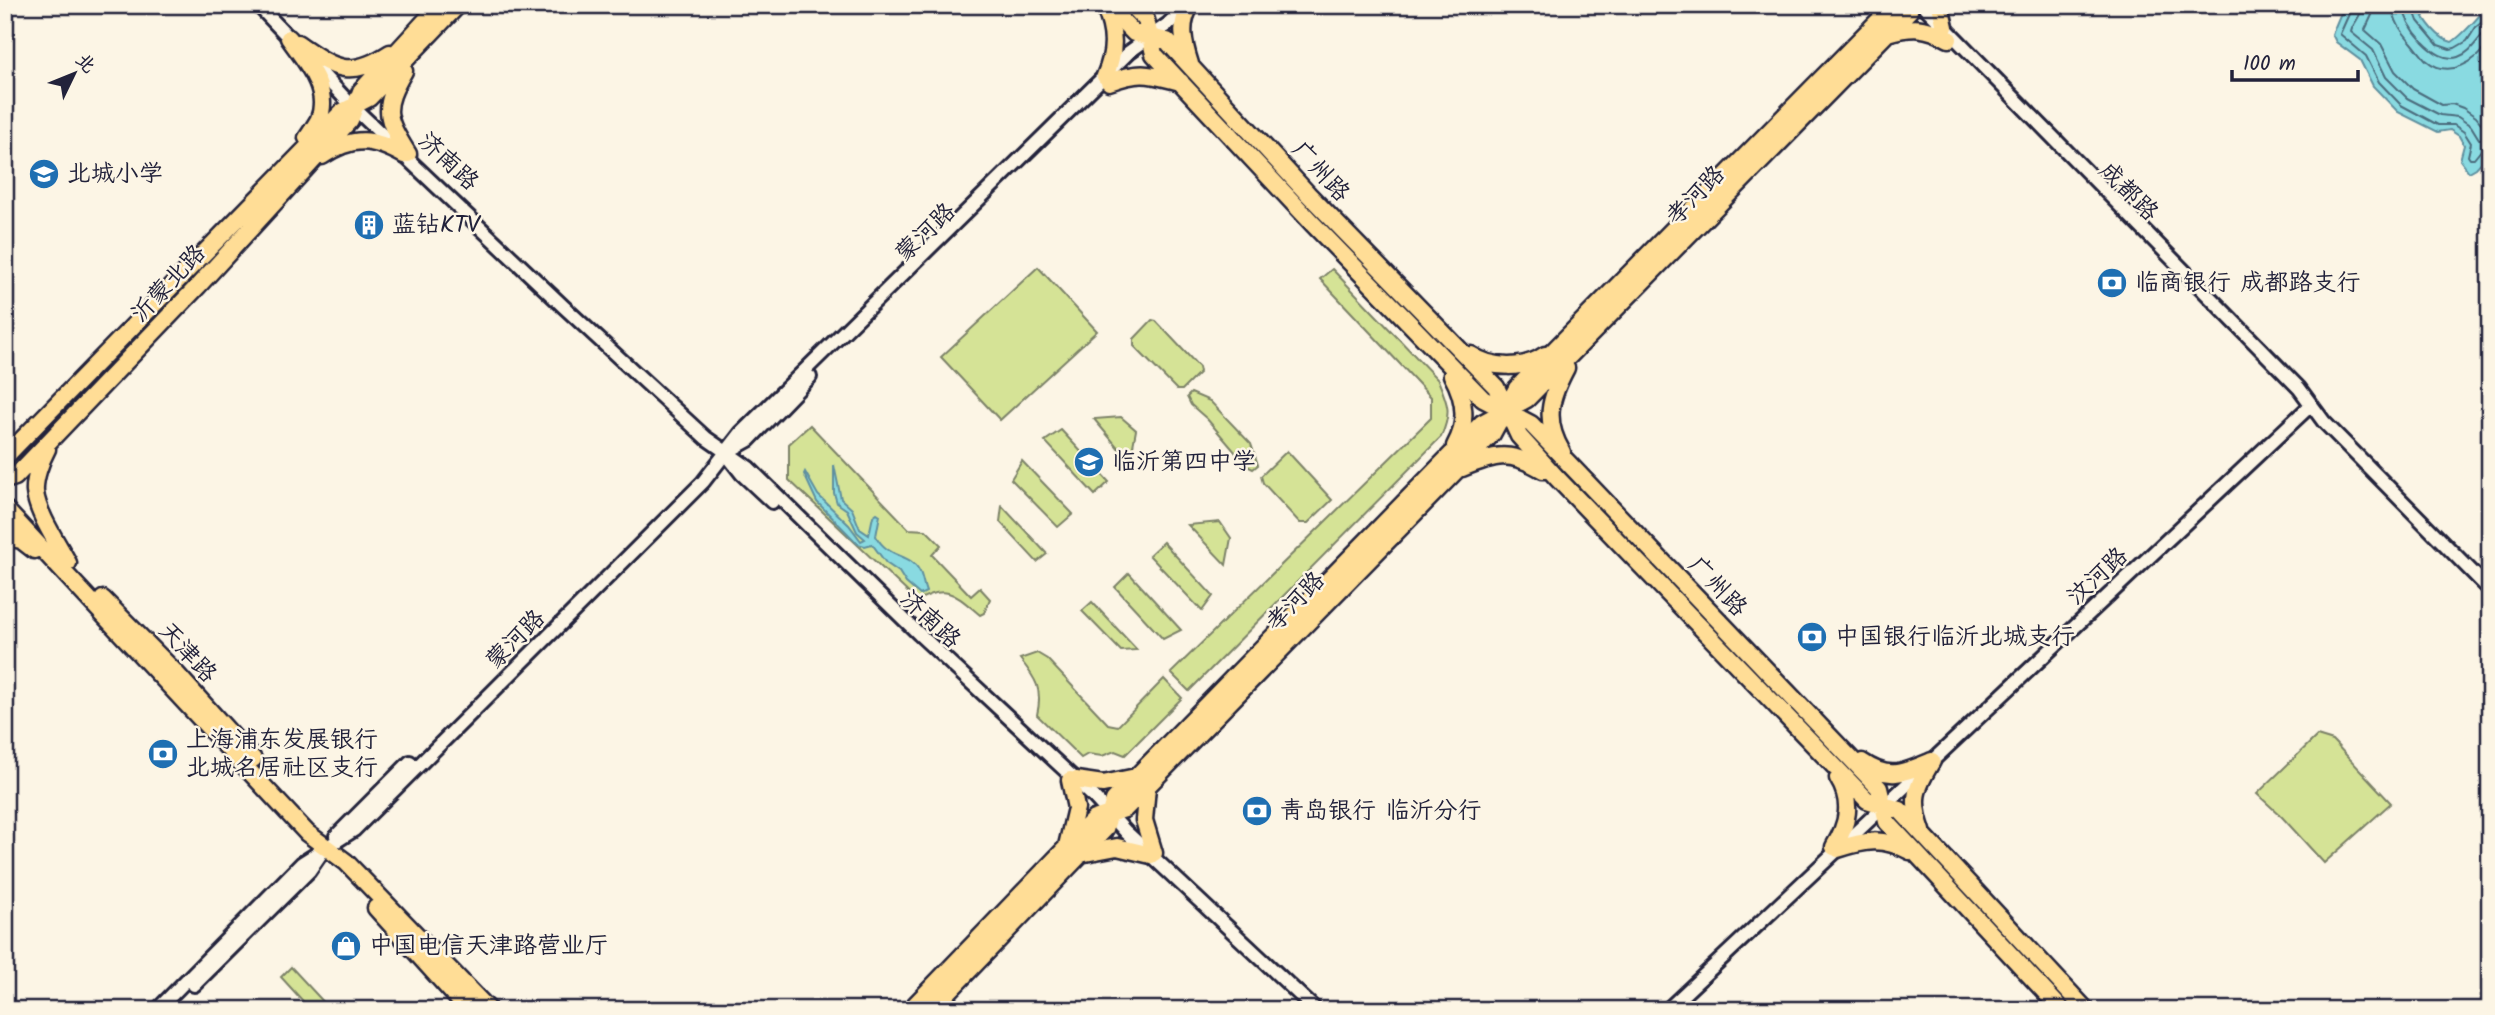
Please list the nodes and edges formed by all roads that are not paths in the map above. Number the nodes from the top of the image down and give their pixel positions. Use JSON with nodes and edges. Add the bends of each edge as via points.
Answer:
{"nodes":[{"id":1,"x":258,"y":5,"type":"edge"},
{"id":2,"x":440,"y":5,"type":"edge"},
{"id":3,"x":458,"y":5,"type":"edge"},
{"id":4,"x":1105,"y":5,"type":"edge"},
{"id":5,"x":1132,"y":5,"type":"edge"},
{"id":6,"x":1189,"y":5,"type":"edge"},
{"id":7,"x":1883,"y":5,"type":"edge"},
{"id":8,"x":1894,"y":5,"type":"edge"},
{"id":9,"x":1910,"y":5,"type":"edge"},
{"id":10,"x":1920,"y":5,"type":"edge"},
{"id":11,"x":1940,"y":5,"type":"edge"},
{"id":12,"x":1882,"y":28,"type":"junction"},
{"id":13,"x":1947,"y":33,"type":"junction"},
{"id":14,"x":1149,"y":37,"type":"junction"},
{"id":15,"x":289,"y":38,"type":"junction"},
{"id":16,"x":414,"y":43,"type":"junction"},
{"id":17,"x":1191,"y":67,"type":"junction"},
{"id":18,"x":1107,"y":79,"type":"junction"},
{"id":19,"x":1181,"y":82,"type":"junction"},
{"id":20,"x":353,"y":107,"type":"junction"},
{"id":21,"x":406,"y":154,"type":"junction"},
{"id":22,"x":296,"y":167,"type":"junction"},
{"id":23,"x":1455,"y":345,"type":"junction"},
{"id":24,"x":1570,"y":345,"type":"junction"},
{"id":25,"x":1443,"y":358,"type":"junction"},
{"id":26,"x":2311,"y":405,"type":"junction"},
{"id":27,"x":1506,"y":410,"type":"junction"},
{"id":28,"x":34,"y":425,"type":"junction"},
{"id":29,"x":58,"y":433,"type":"junction"},
{"id":30,"x":5,"y":439,"type":"edge"},
{"id":31,"x":726,"y":453,"type":"junction"},
{"id":32,"x":5,"y":457,"type":"edge"},
{"id":33,"x":1453,"y":464,"type":"junction"},
{"id":34,"x":1570,"y":466,"type":"junction"},
{"id":35,"x":1557,"y":478,"type":"junction"},
{"id":36,"x":5,"y":480,"type":"edge"},
{"id":37,"x":5,"y":498,"type":"edge"},
{"id":38,"x":5,"y":509,"type":"edge"},
{"id":39,"x":5,"y":537,"type":"edge"},
{"id":40,"x":65,"y":567,"type":"junction"},
{"id":41,"x":2490,"y":579,"type":"edge"},
{"id":42,"x":2490,"y":590,"type":"edge"},
{"id":43,"x":1841,"y":748,"type":"junction"},
{"id":44,"x":1826,"y":759,"type":"junction"},
{"id":45,"x":1931,"y":761,"type":"junction"},
{"id":46,"x":1073,"y":780,"type":"junction"},
{"id":47,"x":1142,"y":782,"type":"junction"},
{"id":48,"x":1883,"y":806,"type":"junction"},
{"id":49,"x":1110,"y":814,"type":"junction"},
{"id":50,"x":1925,"y":837,"type":"junction"},
{"id":51,"x":327,"y":846,"type":"junction"},
{"id":52,"x":1836,"y":848,"type":"junction"},
{"id":53,"x":1074,"y":850,"type":"junction"},
{"id":54,"x":1152,"y":854,"type":"junction"},
{"id":55,"x":1917,"y":854,"type":"junction"},
{"id":56,"x":158,"y":1010,"type":"edge"},
{"id":57,"x":169,"y":1010,"type":"edge"},
{"id":58,"x":468,"y":1010,"type":"edge"},
{"id":59,"x":489,"y":1010,"type":"edge"},
{"id":60,"x":910,"y":1010,"type":"edge"},
{"id":61,"x":931,"y":1010,"type":"edge"},
{"id":62,"x":1317,"y":1010,"type":"edge"},
{"id":63,"x":1323,"y":1010,"type":"edge"},
{"id":64,"x":1659,"y":1010,"type":"edge"},
{"id":65,"x":1667,"y":1010,"type":"edge"},
{"id":66,"x":2062,"y":1010,"type":"edge"},
{"id":67,"x":2086,"y":1010,"type":"edge"}],
"edges":[{"from":1,"to":15,"type":"street","name":"济南路"},
{"from":2,"to":16,"type":"main road","name":"沂蒙北路"},
{"from":3,"to":16,"type":"main road","name":"沂蒙北路"},
{"from":4,"to":14,"type":"main road","name":"广州路","via":[[1134,33]]},
{"from":4,"to":18,"type":"main road","via":[[1115,45]]},
{"from":5,"to":14,"type":"main road","name":"广州路","via":[[1146,20]]},
{"from":6,"to":14,"type":"street","name":"蒙河路"},
{"from":6,"to":17,"type":"main road","via":[[1182,30]]},
{"from":7,"to":12,"type":"main road"},
{"from":8,"to":12,"type":"main road","name":"孝河路"},
{"from":9,"to":12,"type":"main road","name":"孝河路"},
{"from":10,"to":13,"type":"street","name":"成都路"},
{"from":11,"to":13,"type":"main road"},
{"from":12,"to":13,"type":"main road"},
{"from":12,"to":24,"type":"main road","name":"孝河路"},
{"from":13,"to":26,"type":"street","name":"成都路"},
{"from":14,"to":17,"type":"main road","name":"广州路","via":[[1167,41]]},
{"from":14,"to":18,"type":"street","name":"蒙河路","via":[[1134,58]]},
{"from":14,"to":19,"type":"main road","name":"广州路","via":[[1154,54]]},
{"from":15,"to":16,"type":"main road","via":[[330,66],[349,68],[362,67]]},
{"from":15,"to":20,"type":"street","name":"济南路"},
{"from":15,"to":22,"type":"main road","via":[[315,75],[323,99]]},
{"from":16,"to":20,"type":"main road","name":"沂蒙北路","via":[[369,99]]},
{"from":16,"to":21,"type":"main road","via":[[391,93],[388,112]]},
{"from":17,"to":23,"type":"main road","name":"广州路"},
{"from":18,"to":19,"type":"main road","via":[[1142,73]]},
{"from":18,"to":31,"type":"street","name":"蒙河路","via":[[749,440]]},
{"from":19,"to":25,"type":"main road","name":"广州路"},
{"from":20,"to":21,"type":"street","name":"济南路"},
{"from":20,"to":22,"type":"main road","name":"沂蒙北路","via":[[341,112]]},
{"from":21,"to":22,"type":"main road","via":[[363,139]]},
{"from":21,"to":31,"type":"street","name":"济南路"},
{"from":22,"to":28,"type":"main road","name":"沂蒙北路"},
{"from":22,"to":29,"type":"main road","name":"沂蒙北路","via":[[198,286]]},
{"from":23,"to":24,"type":"main road","via":[[1483,364],[1507,366],[1535,362]]},
{"from":23,"to":27,"type":"main road","name":"广州路","via":[[1496,387]]},
{"from":24,"to":27,"type":"main road","name":"孝河路","via":[[1517,388]]},
{"from":24,"to":34,"type":"main road","via":[[1549,413],[1555,441]]},
{"from":25,"to":27,"type":"main road","name":"广州路","via":[[1483,399]]},
{"from":25,"to":33,"type":"main road","via":[[1460,388],[1464,411]]},
{"from":26,"to":41,"type":"street","name":"成都路","via":[[2330,416]]},
{"from":26,"to":42,"type":"street","name":"成都路"},
{"from":26,"to":45,"type":"street","name":"汶河路"},
{"from":27,"to":33,"type":"main road","name":"孝河路","via":[[1492,434]]},
{"from":27,"to":34,"type":"main road","name":"广州路","via":[[1531,424]]},
{"from":27,"to":35,"type":"main road","name":"广州路","via":[[1519,436]]},
{"from":28,"to":30,"type":"main road"},
{"from":28,"to":32,"type":"main road","name":"沂蒙北路"},
{"from":29,"to":36,"type":"main road","name":"沂蒙北路","via":[[15,477]]},
{"from":29,"to":40,"type":"main road","via":[[45,453],[35,492]]},
{"from":31,"to":46,"type":"street","name":"济南路","via":[[742,474]]},
{"from":31,"to":51,"type":"street","name":"蒙河路"},
{"from":33,"to":35,"type":"main road","via":[[1507,455]]},
{"from":33,"to":47,"type":"main road","name":"孝河路"},
{"from":34,"to":43,"type":"main road","name":"广州路"},
{"from":35,"to":44,"type":"main road","name":"广州路"},
{"from":37,"to":40,"type":"main road","name":"天津路"},
{"from":38,"to":40,"type":"main road","name":"天津路"},
{"from":39,"to":40,"type":"main road","via":[[21,540]]},
{"from":40,"to":51,"type":"main road","name":"天津路","via":[[173,670]]},
{"from":43,"to":45,"type":"main road","via":[[1888,775]]},
{"from":43,"to":48,"type":"main road","name":"广州路","via":[[1879,788]]},
{"from":44,"to":48,"type":"main road","name":"广州路","via":[[1867,800]]},
{"from":44,"to":52,"type":"main road","via":[[1846,791],[1845,829]]},
{"from":45,"to":48,"type":"street","name":"汶河路"},
{"from":45,"to":50,"type":"main road","via":[[1914,801]]},
{"from":46,"to":47,"type":"main road"},
{"from":46,"to":49,"type":"street","name":"济南路"},
{"from":46,"to":53,"type":"main road"},
{"from":47,"to":49,"type":"main road","name":"孝河路","via":[[1125,809]]},
{"from":47,"to":54,"type":"main road"},
{"from":48,"to":50,"type":"main road","name":"广州路","via":[[1900,810]]},
{"from":48,"to":52,"type":"street","name":"汶河路"},
{"from":48,"to":55,"type":"main road","name":"广州路","via":[[1887,822]]},
{"from":49,"to":53,"type":"main road","name":"孝河路","via":[[1105,829]]},
{"from":49,"to":54,"type":"street","name":"济南路","via":[[1130,828]]},
{"from":50,"to":67,"type":"main road","name":"广州路"},
{"from":51,"to":56,"type":"street","name":"蒙河路","via":[[302,863]]},
{"from":51,"to":57,"type":"street","name":"蒙河路","via":[[309,871]]},
{"from":51,"to":58,"type":"main road","name":"天津路","via":[[339,868]]},
{"from":51,"to":59,"type":"main road","name":"天津路"},
{"from":52,"to":55,"type":"main road","via":[[1875,841],[1894,843]]},
{"from":52,"to":64,"type":"street","name":"汶河路"},
{"from":52,"to":65,"type":"street","name":"汶河路"},
{"from":53,"to":54,"type":"main road","via":[[1117,847]]},
{"from":53,"to":60,"type":"main road","name":"孝河路"},
{"from":53,"to":61,"type":"main road","name":"孝河路"},
{"from":54,"to":62,"type":"street","name":"济南路"},
{"from":54,"to":63,"type":"street","name":"济南路"},
{"from":55,"to":66,"type":"main road","name":"广州路"}]}
